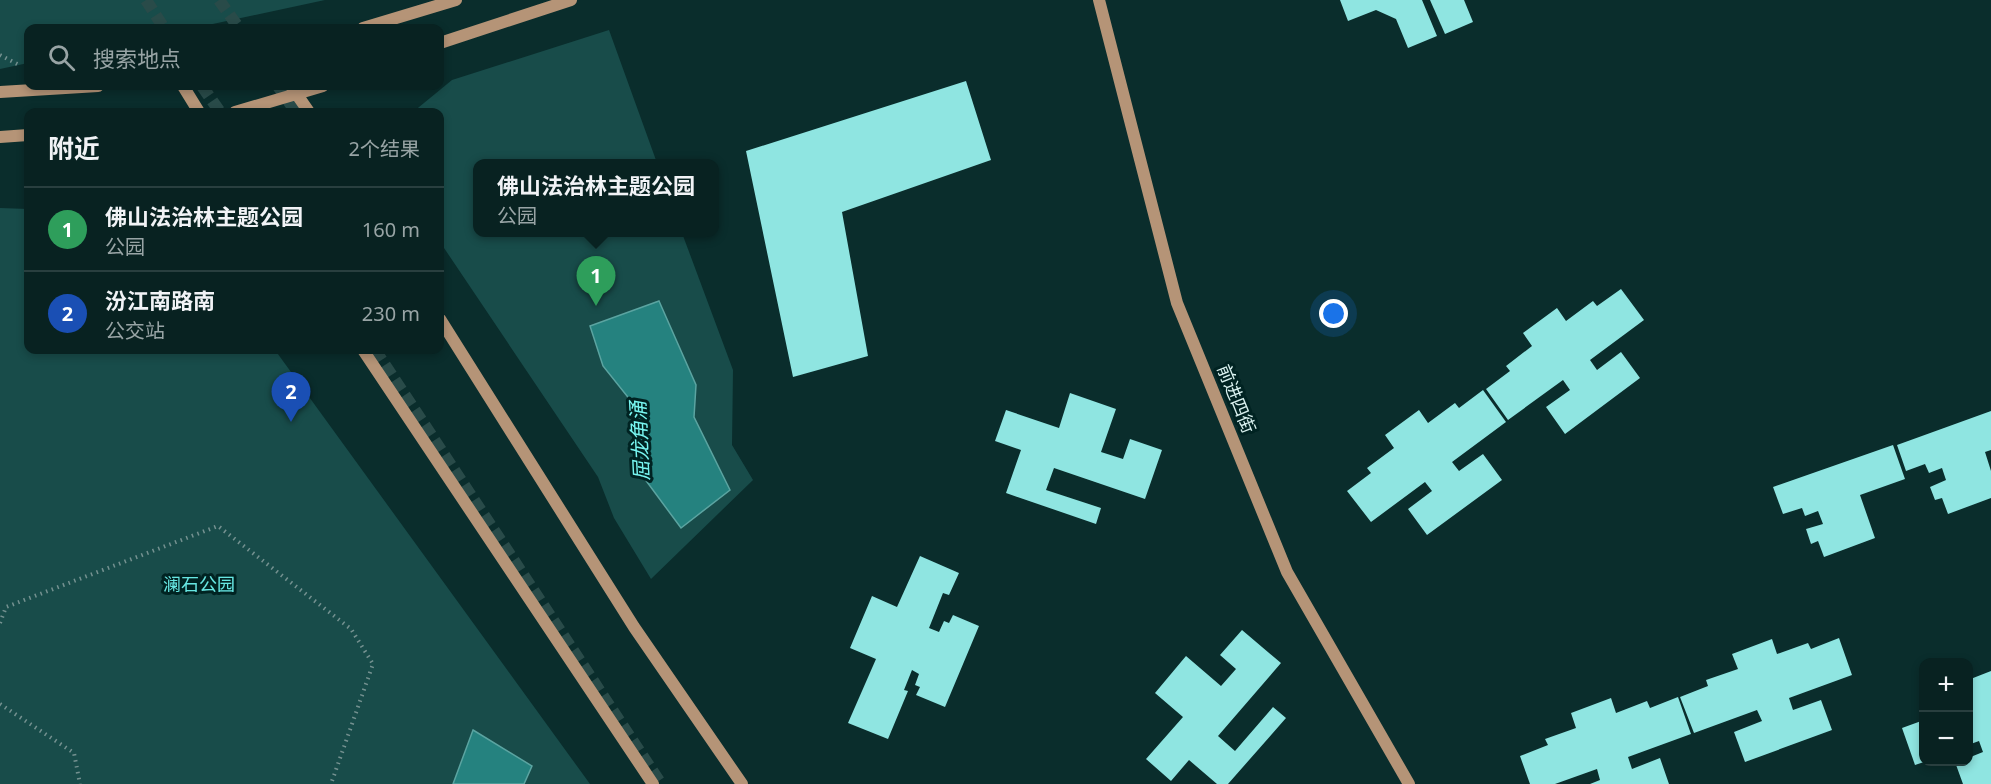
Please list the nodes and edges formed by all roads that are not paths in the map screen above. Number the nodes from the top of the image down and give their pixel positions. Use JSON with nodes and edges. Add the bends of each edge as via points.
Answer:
{"nodes":[{"id":1,"x":456,"y":0,"type":"edge"},
{"id":2,"x":572,"y":0,"type":"edge"},
{"id":3,"x":1099,"y":0,"type":"edge"},
{"id":4,"x":376,"y":24,"type":"edge"},
{"id":5,"x":444,"y":42,"type":"edge"},
{"id":6,"x":33,"y":90,"type":"edge"},
{"id":7,"x":185,"y":90,"type":"edge"},
{"id":8,"x":294,"y":90,"type":"edge"},
{"id":9,"x":0,"y":92,"type":"edge"},
{"id":10,"x":197,"y":108,"type":"edge"},
{"id":11,"x":246,"y":108,"type":"edge"},
{"id":12,"x":306,"y":108,"type":"edge"},
{"id":13,"x":24,"y":135,"type":"edge"},
{"id":14,"x":0,"y":137,"type":"edge"},
{"id":15,"x":444,"y":324,"type":"edge"},
{"id":16,"x":366,"y":354,"type":"edge"},
{"id":17,"x":653,"y":784,"type":"edge"},
{"id":18,"x":742,"y":784,"type":"edge"},
{"id":19,"x":1409,"y":784,"type":"edge"}],
"edges":[{"from":1,"to":4,"type":"main road"},
{"from":2,"to":5,"type":"main road"},
{"from":3,"to":19,"type":"main road","name":"前进四街","via":[[1178,303],[1287,572]]},
{"from":6,"to":9,"type":"main road"},
{"from":7,"to":10,"type":"main road"},
{"from":8,"to":11,"type":"main road"},
{"from":8,"to":12,"type":"main road"},
{"from":13,"to":14,"type":"main road"},
{"from":15,"to":18,"type":"main road","via":[[634,627]]},
{"from":16,"to":17,"type":"main road"}]}
